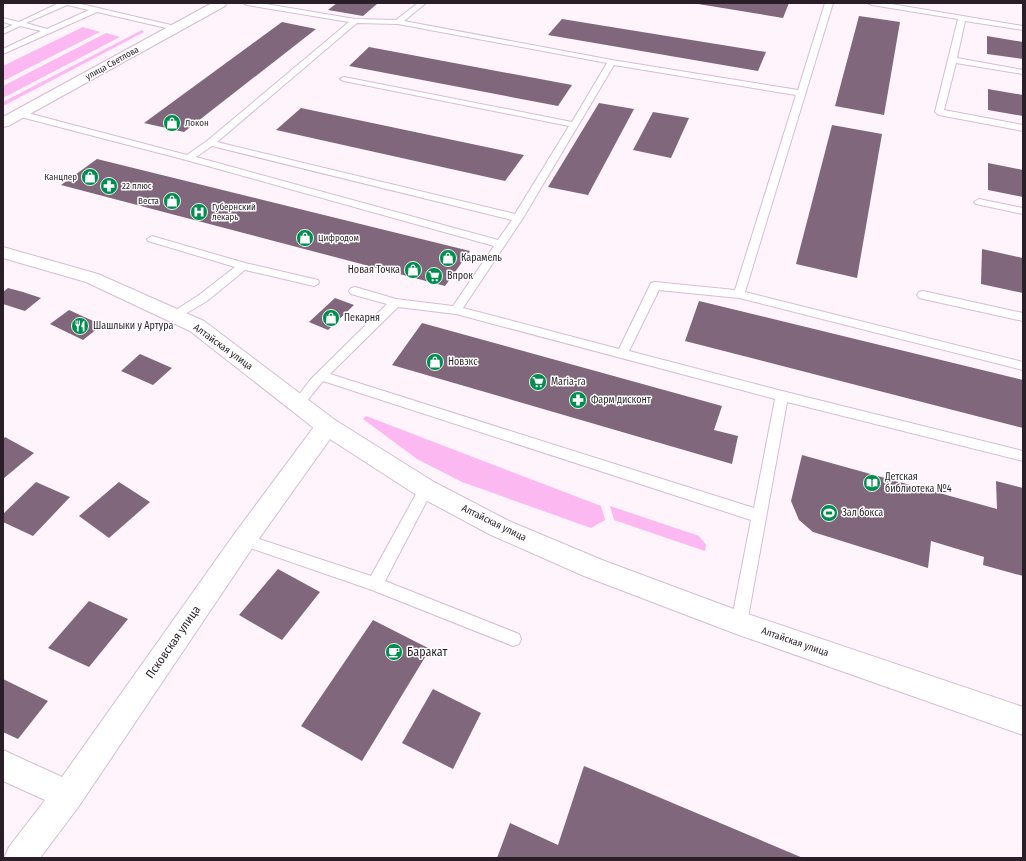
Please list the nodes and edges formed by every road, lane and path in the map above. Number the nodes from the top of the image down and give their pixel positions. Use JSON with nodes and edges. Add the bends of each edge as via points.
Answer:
{"nodes":[{"id":1,"x":65,"y":3,"type":"edge"},
{"id":2,"x":68,"y":3,"type":"edge"},
{"id":3,"x":221,"y":3,"type":"edge"},
{"id":4,"x":247,"y":3,"type":"edge"},
{"id":5,"x":422,"y":3,"type":"edge"},
{"id":6,"x":829,"y":3,"type":"edge"},
{"id":7,"x":872,"y":3,"type":"edge"},
{"id":8,"x":95,"y":10,"type":"junction"},
{"id":9,"x":962,"y":19,"type":"junction"},
{"id":10,"x":3,"y":20,"type":"edge"},
{"id":11,"x":355,"y":21,"type":"junction"},
{"id":12,"x":398,"y":22,"type":"junction"},
{"id":13,"x":21,"y":24,"type":"junction"},
{"id":14,"x":176,"y":28,"type":"junction"},
{"id":15,"x":1023,"y":28,"type":"edge"},
{"id":16,"x":48,"y":31,"type":"junction"},
{"id":17,"x":3,"y":32,"type":"edge"},
{"id":18,"x":3,"y":52,"type":"edge"},
{"id":19,"x":953,"y":60,"type":"junction"},
{"id":20,"x":612,"y":62,"type":"junction"},
{"id":21,"x":1023,"y":72,"type":"edge"},
{"id":22,"x":344,"y":79,"type":"dead end"},
{"id":23,"x":800,"y":93,"type":"junction"},
{"id":24,"x":20,"y":114,"type":"junction"},
{"id":25,"x":3,"y":123,"type":"edge"},
{"id":26,"x":575,"y":125,"type":"junction"},
{"id":27,"x":1023,"y":128,"type":"edge"},
{"id":28,"x":210,"y":143,"type":"junction"},
{"id":29,"x":189,"y":158,"type":"junction"},
{"id":30,"x":979,"y":202,"type":"dead end"},
{"id":31,"x":1023,"y":210,"type":"edge"},
{"id":32,"x":518,"y":218,"type":"junction"},
{"id":33,"x":152,"y":240,"type":"dead end"},
{"id":34,"x":500,"y":244,"type":"junction"},
{"id":35,"x":3,"y":252,"type":"edge"},
{"id":36,"x":243,"y":266,"type":"junction"},
{"id":37,"x":314,"y":282,"type":"dead end"},
{"id":38,"x":355,"y":291,"type":"dead end"},
{"id":39,"x":739,"y":294,"type":"junction"},
{"id":40,"x":923,"y":295,"type":"dead end"},
{"id":41,"x":395,"y":303,"type":"junction"},
{"id":42,"x":456,"y":310,"type":"junction"},
{"id":43,"x":175,"y":316,"type":"junction"},
{"id":44,"x":1023,"y":317,"type":"edge"},
{"id":45,"x":622,"y":354,"type":"junction"},
{"id":46,"x":1023,"y":366,"type":"edge"},
{"id":47,"x":321,"y":376,"type":"junction"},
{"id":48,"x":782,"y":396,"type":"junction"},
{"id":49,"x":298,"y":404,"type":"junction"},
{"id":50,"x":327,"y":426,"type":"junction"},
{"id":51,"x":1023,"y":456,"type":"edge"},
{"id":52,"x":426,"y":489,"type":"junction"},
{"id":53,"x":759,"y":516,"type":"junction"},
{"id":54,"x":244,"y":540,"type":"junction"},
{"id":55,"x":375,"y":584,"type":"junction"},
{"id":56,"x":739,"y":624,"type":"junction"},
{"id":57,"x":513,"y":640,"type":"dead end"},
{"id":58,"x":1023,"y":721,"type":"edge"},
{"id":59,"x":3,"y":766,"type":"edge"},
{"id":60,"x":68,"y":795,"type":"junction"},
{"id":61,"x":20,"y":858,"type":"edge"}],
"edges":[{"from":1,"to":13,"type":"lane"},
{"from":2,"to":8,"type":"lane"},
{"from":3,"to":14,"type":"main road","name":"улица Светлова"},
{"from":4,"to":11,"type":"lane"},
{"from":5,"to":12,"type":"lane"},
{"from":6,"to":23,"type":"lane"},
{"from":7,"to":9,"type":"lane"},
{"from":8,"to":14,"type":"lane"},
{"from":8,"to":16,"type":"lane"},
{"from":9,"to":15,"type":"lane"},
{"from":9,"to":19,"type":"lane"},
{"from":10,"to":13,"type":"lane"},
{"from":11,"to":12,"type":"lane"},
{"from":11,"to":28,"type":"lane"},
{"from":12,"to":20,"type":"lane"},
{"from":13,"to":16,"type":"lane"},
{"from":13,"to":17,"type":"lane"},
{"from":14,"to":24,"type":"main road","name":"улица Светлова"},
{"from":16,"to":18,"type":"lane"},
{"from":19,"to":21,"type":"lane"},
{"from":19,"to":27,"type":"lane","via":[[939,112]]},
{"from":20,"to":23,"type":"lane"},
{"from":20,"to":26,"type":"lane"},
{"from":22,"to":26,"type":"lane"},
{"from":23,"to":39,"type":"lane"},
{"from":24,"to":25,"type":"main road","name":"улица Светлова"},
{"from":24,"to":29,"type":"lane"},
{"from":26,"to":32,"type":"lane"},
{"from":28,"to":29,"type":"lane"},
{"from":28,"to":32,"type":"lane"},
{"from":29,"to":34,"type":"lane"},
{"from":30,"to":31,"type":"lane"},
{"from":32,"to":34,"type":"lane"},
{"from":33,"to":36,"type":"lane"},
{"from":34,"to":42,"type":"lane"},
{"from":35,"to":43,"type":"main road","name":"Алтайская улица","via":[[92,278]]},
{"from":36,"to":37,"type":"lane"},
{"from":36,"to":43,"type":"lane","via":[[203,298]]},
{"from":38,"to":41,"type":"lane"},
{"from":39,"to":45,"type":"lane","via":[[655,286]]},
{"from":39,"to":46,"type":"lane"},
{"from":40,"to":44,"type":"lane"},
{"from":41,"to":42,"type":"lane"},
{"from":41,"to":47,"type":"lane"},
{"from":42,"to":45,"type":"lane"},
{"from":43,"to":49,"type":"main road","name":"Алтайская улица","via":[[197,326]]},
{"from":45,"to":48,"type":"lane"},
{"from":47,"to":49,"type":"lane"},
{"from":47,"to":53,"type":"lane"},
{"from":48,"to":51,"type":"lane"},
{"from":48,"to":53,"type":"lane"},
{"from":49,"to":50,"type":"main road","name":"Алтайская улица"},
{"from":50,"to":52,"type":"main road","name":"Алтайская улица"},
{"from":50,"to":54,"type":"main road","name":"Псковская улица"},
{"from":52,"to":55,"type":"lane"},
{"from":52,"to":56,"type":"main road","name":"Алтайская улица","via":[[500,528],[593,568]]},
{"from":53,"to":56,"type":"lane"},
{"from":54,"to":55,"type":"lane"},
{"from":54,"to":60,"type":"main road","name":"Псковская улица"},
{"from":55,"to":57,"type":"lane"},
{"from":56,"to":58,"type":"main road","name":"Алтайская улица"},
{"from":59,"to":60,"type":"main road"},
{"from":60,"to":61,"type":"main road","name":"Псковская улица"}]}
